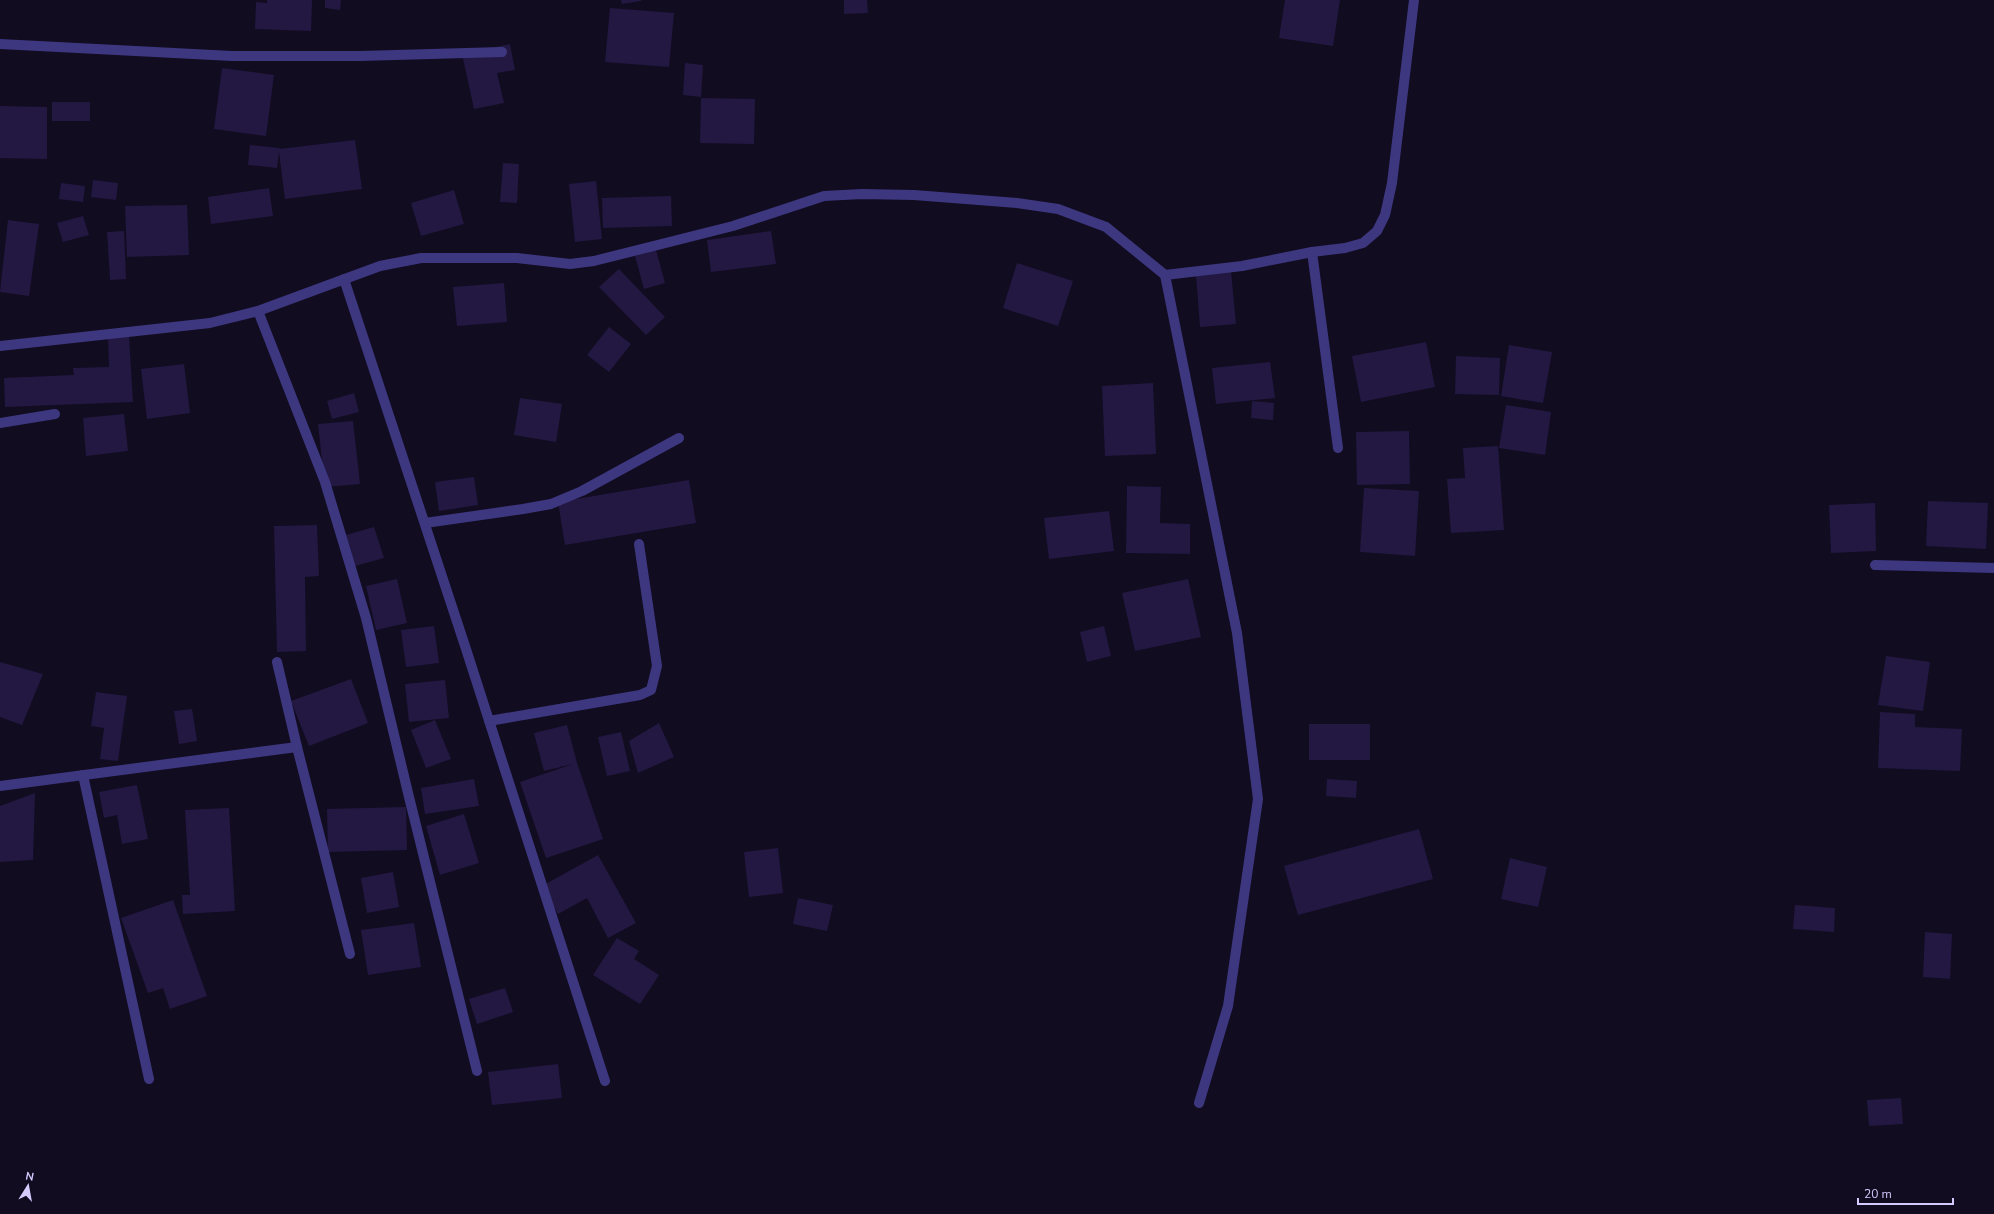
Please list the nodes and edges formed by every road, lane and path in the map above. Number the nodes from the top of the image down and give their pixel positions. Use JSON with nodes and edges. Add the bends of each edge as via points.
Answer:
{"nodes":[{"id":1,"x":1414,"y":0,"type":"edge"},
{"id":2,"x":0,"y":44,"type":"edge"},
{"id":3,"x":502,"y":52,"type":"dead end"},
{"id":4,"x":1312,"y":252,"type":"junction"},
{"id":5,"x":1165,"y":274,"type":"junction"},
{"id":6,"x":344,"y":279,"type":"junction"},
{"id":7,"x":258,"y":311,"type":"junction"},
{"id":8,"x":0,"y":346,"type":"edge"},
{"id":9,"x":55,"y":414,"type":"dead end"},
{"id":10,"x":0,"y":422,"type":"edge"},
{"id":11,"x":678,"y":438,"type":"dead end"},
{"id":12,"x":1338,"y":448,"type":"dead end"},
{"id":13,"x":425,"y":523,"type":"junction"},
{"id":14,"x":640,"y":544,"type":"dead end"},
{"id":15,"x":1875,"y":565,"type":"dead end"},
{"id":16,"x":1994,"y":568,"type":"edge"},
{"id":17,"x":277,"y":662,"type":"dead end"},
{"id":18,"x":489,"y":721,"type":"junction"},
{"id":19,"x":297,"y":747,"type":"junction"},
{"id":20,"x":83,"y":775,"type":"junction"},
{"id":21,"x":0,"y":786,"type":"edge"},
{"id":22,"x":350,"y":954,"type":"dead end"},
{"id":23,"x":477,"y":1071,"type":"dead end"},
{"id":24,"x":149,"y":1079,"type":"dead end"},
{"id":25,"x":605,"y":1081,"type":"dead end"},
{"id":26,"x":1199,"y":1103,"type":"dead end"}],
"edges":[{"from":1,"to":4,"type":"street","via":[[1392,183],[1385,215],[1377,231],[1363,243]]},
{"from":2,"to":3,"type":"street","via":[[232,56]]},
{"from":4,"to":5,"type":"street","via":[[1242,266]]},
{"from":4,"to":12,"type":"street"},
{"from":5,"to":6,"type":"street","via":[[1106,227],[1058,209],[1017,203],[914,195],[862,194],[824,196],[733,226],[594,261],[570,264],[517,258],[421,258],[380,266]]},
{"from":5,"to":26,"type":"street","via":[[1236,633],[1258,799],[1228,1006]]},
{"from":6,"to":7,"type":"street"},
{"from":6,"to":13,"type":"street"},
{"from":7,"to":8,"type":"street","via":[[210,323]]},
{"from":7,"to":23,"type":"street","via":[[325,482],[366,618]]},
{"from":9,"to":10,"type":"street"},
{"from":11,"to":13,"type":"street","via":[[582,491],[551,504]]},
{"from":13,"to":18,"type":"street"},
{"from":14,"to":18,"type":"street","via":[[657,666],[651,690],[640,695]]},
{"from":15,"to":16,"type":"street"},
{"from":17,"to":19,"type":"street"},
{"from":18,"to":25,"type":"street"},
{"from":19,"to":20,"type":"street"},
{"from":19,"to":22,"type":"street"},
{"from":20,"to":21,"type":"street"},
{"from":20,"to":24,"type":"street"}]}
